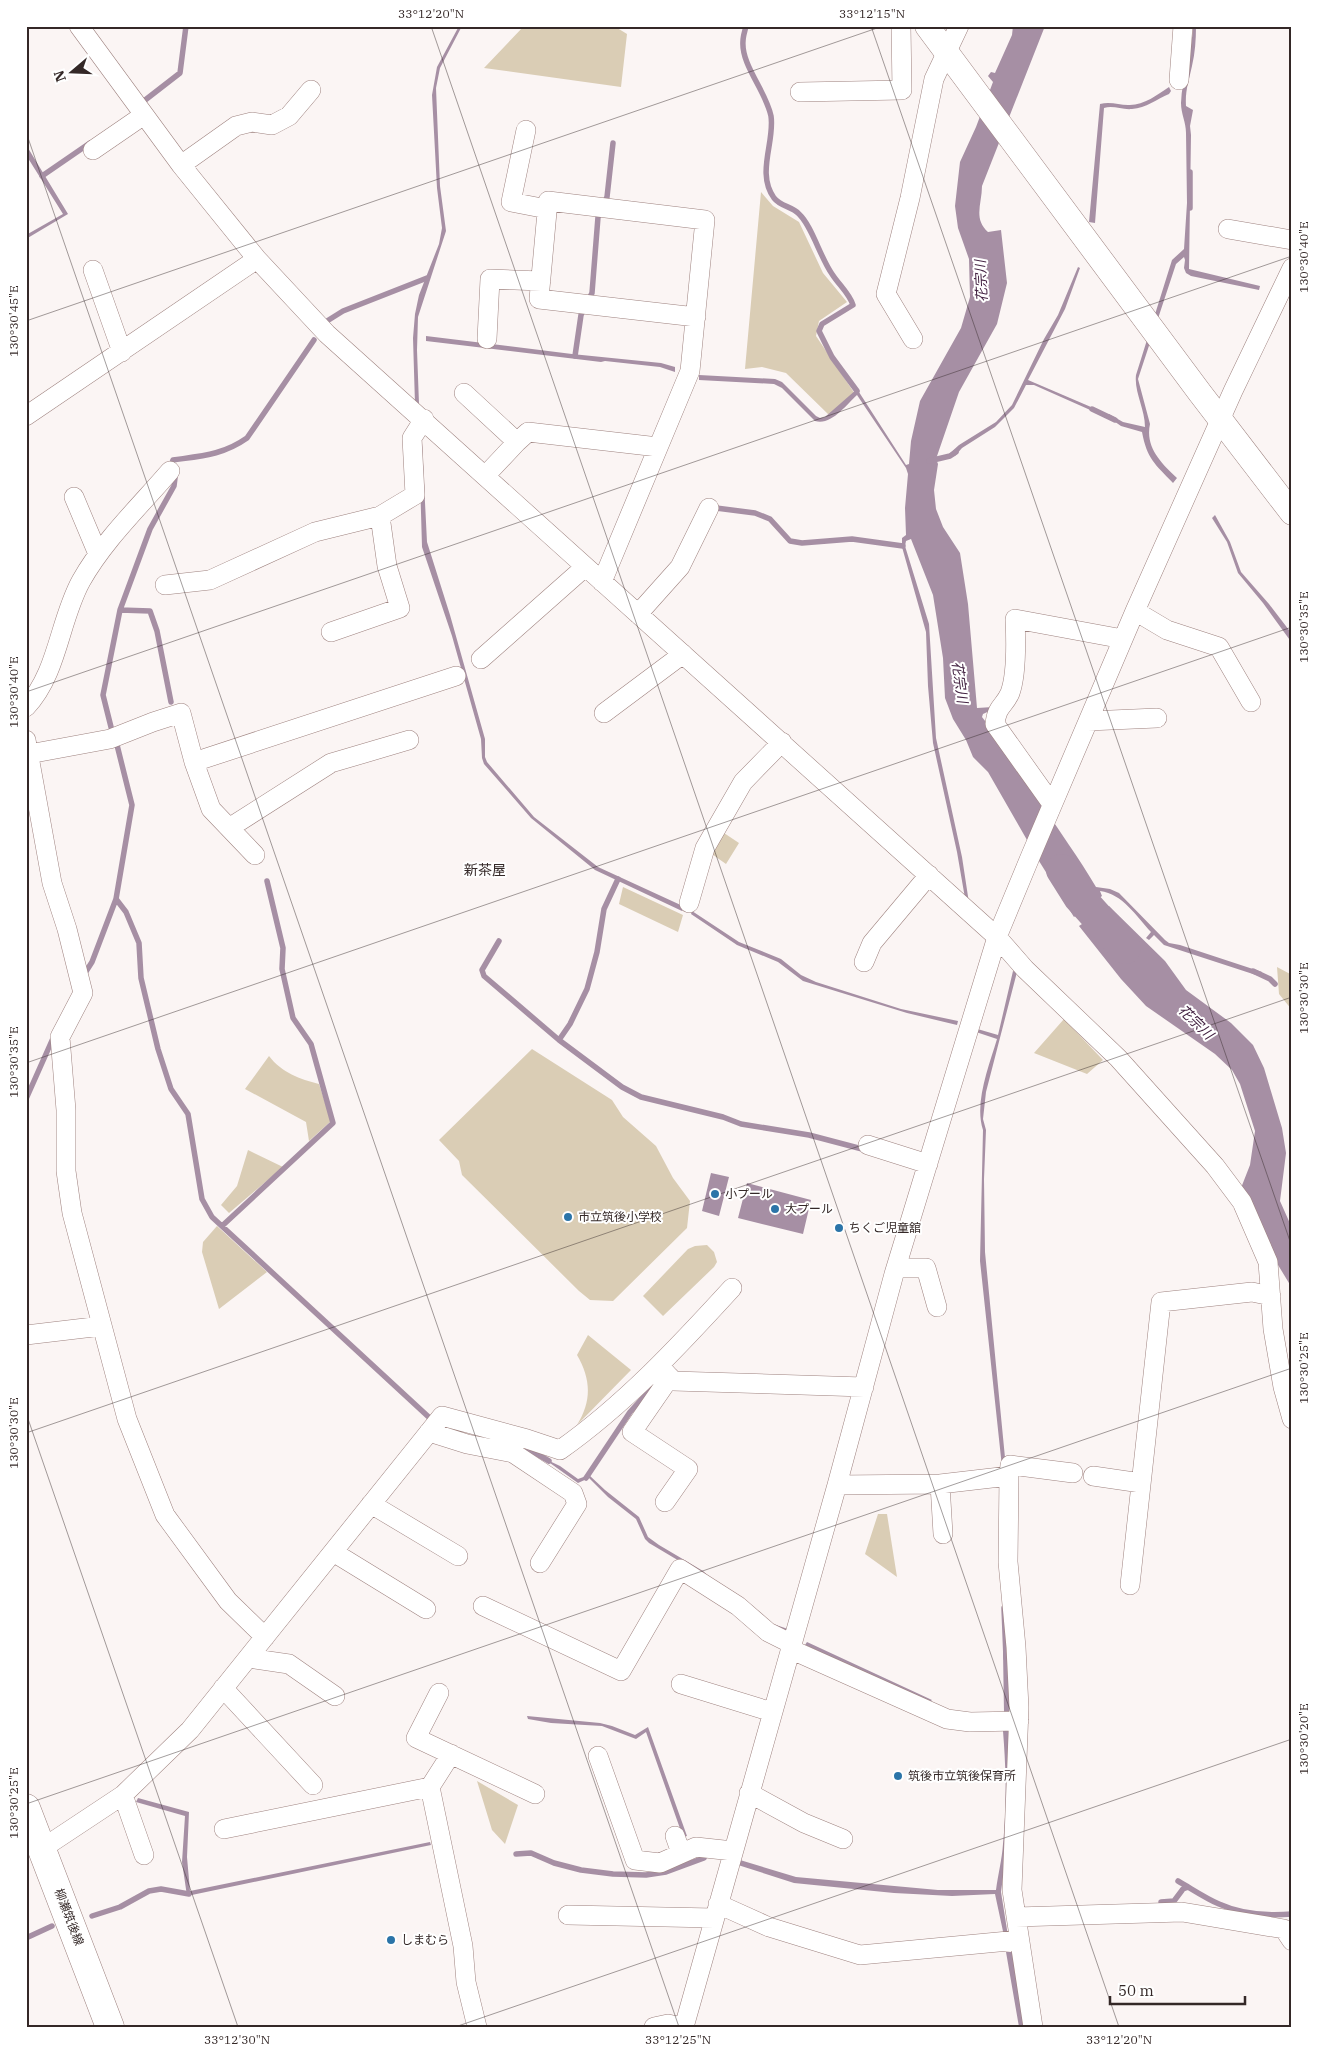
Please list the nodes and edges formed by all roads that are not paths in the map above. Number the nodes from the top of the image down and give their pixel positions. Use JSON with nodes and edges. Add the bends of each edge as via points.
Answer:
{"nodes":[{"id":1,"x":79,"y":26,"type":"edge"},
{"id":2,"x":901,"y":26,"type":"edge"},
{"id":3,"x":927,"y":26,"type":"edge"},
{"id":4,"x":959,"y":26,"type":"edge"},
{"id":5,"x":1183,"y":26,"type":"edge"},
{"id":6,"x":946,"y":53,"type":"junction"},
{"id":7,"x":1179,"y":80,"type":"dead end"},
{"id":8,"x":311,"y":90,"type":"dead end"},
{"id":9,"x":800,"y":92,"type":"dead end"},
{"id":10,"x":144,"y":115,"type":"junction"},
{"id":11,"x":526,"y":130,"type":"dead end"},
{"id":12,"x":93,"y":150,"type":"dead end"},
{"id":13,"x":181,"y":165,"type":"junction"},
{"id":14,"x":547,"y":209,"type":"junction"},
{"id":15,"x":1228,"y":229,"type":"dead end"},
{"id":16,"x":1292,"y":240,"type":"edge"},
{"id":17,"x":257,"y":259,"type":"junction"},
{"id":18,"x":1292,"y":268,"type":"edge"},
{"id":19,"x":93,"y":270,"type":"dead end"},
{"id":20,"x":541,"y":281,"type":"junction"},
{"id":21,"x":696,"y":317,"type":"junction"},
{"id":22,"x":487,"y":339,"type":"dead end"},
{"id":23,"x":913,"y":339,"type":"dead end"},
{"id":24,"x":122,"y":352,"type":"junction"},
{"id":25,"x":464,"y":394,"type":"dead end"},
{"id":26,"x":26,"y":416,"type":"edge"},
{"id":27,"x":424,"y":419,"type":"junction"},
{"id":28,"x":1220,"y":420,"type":"junction"},
{"id":29,"x":517,"y":442,"type":"junction"},
{"id":30,"x":658,"y":447,"type":"junction"},
{"id":31,"x":170,"y":471,"type":"dead end"},
{"id":32,"x":485,"y":476,"type":"junction"},
{"id":33,"x":74,"y":497,"type":"dead end"},
{"id":34,"x":709,"y":508,"type":"dead end"},
{"id":35,"x":1292,"y":513,"type":"edge"},
{"id":36,"x":380,"y":516,"type":"junction"},
{"id":37,"x":98,"y":554,"type":"junction"},
{"id":38,"x":585,"y":567,"type":"junction"},
{"id":39,"x":602,"y":582,"type":"junction"},
{"id":40,"x":165,"y":585,"type":"dead end"},
{"id":41,"x":1135,"y":611,"type":"junction"},
{"id":42,"x":638,"y":614,"type":"junction"},
{"id":43,"x":331,"y":632,"type":"dead end"},
{"id":44,"x":1123,"y":639,"type":"junction"},
{"id":45,"x":683,"y":654,"type":"junction"},
{"id":46,"x":481,"y":659,"type":"dead end"},
{"id":47,"x":456,"y":676,"type":"dead end"},
{"id":48,"x":1251,"y":702,"type":"dead end"},
{"id":49,"x":26,"y":707,"type":"edge"},
{"id":50,"x":604,"y":713,"type":"dead end"},
{"id":51,"x":1156,"y":718,"type":"dead end"},
{"id":52,"x":1088,"y":721,"type":"junction"},
{"id":53,"x":409,"y":740,"type":"dead end"},
{"id":54,"x":782,"y":742,"type":"junction"},
{"id":55,"x":28,"y":747,"type":"edge"},
{"id":56,"x":194,"y":762,"type":"junction"},
{"id":57,"x":1051,"y":807,"type":"junction"},
{"id":58,"x":229,"y":828,"type":"junction"},
{"id":59,"x":255,"y":855,"type":"dead end"},
{"id":60,"x":929,"y":875,"type":"junction"},
{"id":61,"x":689,"y":903,"type":"dead end"},
{"id":62,"x":997,"y":937,"type":"junction"},
{"id":63,"x":864,"y":962,"type":"dead end"},
{"id":64,"x":868,"y":1145,"type":"dead end"},
{"id":65,"x":928,"y":1164,"type":"junction"},
{"id":66,"x":896,"y":1268,"type":"junction"},
{"id":67,"x":732,"y":1288,"type":"dead end"},
{"id":68,"x":1271,"y":1296,"type":"junction"},
{"id":69,"x":937,"y":1307,"type":"dead end"},
{"id":70,"x":102,"y":1326,"type":"junction"},
{"id":71,"x":26,"y":1335,"type":"edge"},
{"id":72,"x":664,"y":1371,"type":"junction"},
{"id":73,"x":864,"y":1387,"type":"junction"},
{"id":74,"x":1292,"y":1419,"type":"edge"},
{"id":75,"x":429,"y":1432,"type":"junction"},
{"id":76,"x":1073,"y":1473,"type":"dead end"},
{"id":77,"x":1009,"y":1476,"type":"junction"},
{"id":78,"x":1093,"y":1476,"type":"dead end"},
{"id":79,"x":1141,"y":1483,"type":"junction"},
{"id":80,"x":940,"y":1484,"type":"junction"},
{"id":81,"x":837,"y":1485,"type":"junction"},
{"id":82,"x":665,"y":1502,"type":"dead end"},
{"id":83,"x":371,"y":1504,"type":"junction"},
{"id":84,"x":942,"y":1534,"type":"dead end"},
{"id":85,"x":333,"y":1552,"type":"junction"},
{"id":86,"x":458,"y":1556,"type":"dead end"},
{"id":87,"x":540,"y":1563,"type":"dead end"},
{"id":88,"x":1130,"y":1585,"type":"dead end"},
{"id":89,"x":483,"y":1606,"type":"dead end"},
{"id":90,"x":426,"y":1609,"type":"dead end"},
{"id":91,"x":265,"y":1637,"type":"junction"},
{"id":92,"x":791,"y":1646,"type":"junction"},
{"id":93,"x":248,"y":1658,"type":"junction"},
{"id":94,"x":681,"y":1684,"type":"dead end"},
{"id":95,"x":223,"y":1688,"type":"junction"},
{"id":96,"x":439,"y":1693,"type":"dead end"},
{"id":97,"x":335,"y":1696,"type":"dead end"},
{"id":98,"x":772,"y":1712,"type":"junction"},
{"id":99,"x":1019,"y":1720,"type":"junction"},
{"id":100,"x":451,"y":1754,"type":"junction"},
{"id":101,"x":598,"y":1756,"type":"dead end"},
{"id":102,"x":313,"y":1785,"type":"dead end"},
{"id":103,"x":430,"y":1788,"type":"junction"},
{"id":104,"x":749,"y":1793,"type":"junction"},
{"id":105,"x":534,"y":1794,"type":"dead end"},
{"id":106,"x":123,"y":1795,"type":"junction"},
{"id":107,"x":26,"y":1808,"type":"edge"},
{"id":108,"x":224,"y":1829,"type":"dead end"},
{"id":109,"x":843,"y":1839,"type":"dead end"},
{"id":110,"x":43,"y":1848,"type":"junction"},
{"id":111,"x":732,"y":1851,"type":"junction"},
{"id":112,"x":144,"y":1855,"type":"dead end"},
{"id":113,"x":716,"y":1911,"type":"junction"},
{"id":114,"x":568,"y":1914,"type":"dead end"},
{"id":115,"x":1016,"y":1917,"type":"junction"},
{"id":116,"x":1019,"y":1940,"type":"junction"},
{"id":117,"x":1292,"y":1940,"type":"edge"},
{"id":118,"x":110,"y":2027,"type":"edge"},
{"id":119,"x":477,"y":2027,"type":"edge"},
{"id":120,"x":654,"y":2027,"type":"edge"},
{"id":121,"x":683,"y":2027,"type":"edge"},
{"id":122,"x":1034,"y":2027,"type":"edge"}],
"edges":[{"from":1,"to":10,"type":"street"},
{"from":2,"to":9,"type":"street","via":[[902,90]]},
{"from":3,"to":6,"type":"street"},
{"from":4,"to":6,"type":"street"},
{"from":5,"to":7,"type":"street"},
{"from":6,"to":23,"type":"street","via":[[934,79],[910,198],[886,294]]},
{"from":6,"to":28,"type":"street"},
{"from":8,"to":13,"type":"street","via":[[289,116],[272,125],[252,122],[236,126]]},
{"from":10,"to":12,"type":"street"},
{"from":10,"to":13,"type":"street"},
{"from":11,"to":14,"type":"street","via":[[511,202]]},
{"from":13,"to":17,"type":"street"},
{"from":14,"to":20,"type":"street"},
{"from":14,"to":21,"type":"street","via":[[548,201],[705,220]]},
{"from":15,"to":16,"type":"street"},
{"from":17,"to":24,"type":"street"},
{"from":17,"to":27,"type":"street","via":[[327,334]]},
{"from":18,"to":28,"type":"street"},
{"from":19,"to":24,"type":"street"},
{"from":20,"to":21,"type":"street","via":[[539,299]]},
{"from":20,"to":22,"type":"street","via":[[490,280]]},
{"from":21,"to":30,"type":"street","via":[[690,370]]},
{"from":24,"to":26,"type":"street"},
{"from":25,"to":29,"type":"street"},
{"from":27,"to":32,"type":"street"},
{"from":27,"to":36,"type":"street","via":[[412,438],[415,495]]},
{"from":28,"to":35,"type":"street"},
{"from":28,"to":41,"type":"street"},
{"from":29,"to":30,"type":"street","via":[[528,432]]},
{"from":29,"to":32,"type":"street"},
{"from":30,"to":39,"type":"street"},
{"from":31,"to":37,"type":"street"},
{"from":32,"to":38,"type":"street"},
{"from":33,"to":37,"type":"street"},
{"from":34,"to":42,"type":"street","via":[[680,567]]},
{"from":36,"to":40,"type":"street","via":[[316,532],[210,580]]},
{"from":36,"to":43,"type":"street","via":[[387,566],[400,608]]},
{"from":37,"to":49,"type":"street","via":[[80,583],[42,688]]},
{"from":38,"to":39,"type":"street"},
{"from":38,"to":46,"type":"street"},
{"from":39,"to":42,"type":"street"},
{"from":41,"to":44,"type":"street"},
{"from":41,"to":48,"type":"street","via":[[1167,630],[1219,647]]},
{"from":42,"to":45,"type":"street"},
{"from":44,"to":52,"type":"street"},
{"from":44,"to":57,"type":"street","via":[[1015,619],[1017,647],[1009,694],[996,712],[995,724]]},
{"from":45,"to":50,"type":"street"},
{"from":45,"to":54,"type":"street"},
{"from":47,"to":56,"type":"street"},
{"from":51,"to":52,"type":"street"},
{"from":52,"to":57,"type":"street"},
{"from":53,"to":58,"type":"street","via":[[331,763]]},
{"from":54,"to":60,"type":"street"},
{"from":54,"to":61,"type":"street","via":[[743,782],[705,848]]},
{"from":55,"to":56,"type":"street","via":[[110,739],[181,713]]},
{"from":55,"to":70,"type":"street","via":[[52,882],[83,993],[60,1037],[66,1110],[66,1171],[72,1213]]},
{"from":56,"to":58,"type":"street","via":[[211,809]]},
{"from":57,"to":62,"type":"street"},
{"from":58,"to":59,"type":"street"},
{"from":60,"to":62,"type":"street"},
{"from":60,"to":63,"type":"street","via":[[872,943]]},
{"from":62,"to":65,"type":"street"},
{"from":62,"to":68,"type":"street","via":[[1025,969],[1118,1058],[1215,1166],[1242,1202],[1268,1262]]},
{"from":64,"to":65,"type":"street"},
{"from":65,"to":66,"type":"street"},
{"from":66,"to":69,"type":"street","via":[[926,1268]]},
{"from":66,"to":73,"type":"street"},
{"from":67,"to":72,"type":"street"},
{"from":68,"to":74,"type":"street","via":[[1283,1388]]},
{"from":68,"to":79,"type":"street","via":[[1252,1292],[1161,1302]]},
{"from":70,"to":71,"type":"street"},
{"from":70,"to":91,"type":"street","via":[[127,1418],[165,1515],[228,1601]]},
{"from":72,"to":73,"type":"street","via":[[673,1381]]},
{"from":72,"to":75,"type":"street","via":[[560,1450],[442,1416]]},
{"from":72,"to":82,"type":"street","via":[[632,1432],[693,1464]]},
{"from":73,"to":81,"type":"street"},
{"from":75,"to":83,"type":"street"},
{"from":75,"to":87,"type":"street","via":[[513,1453],[573,1493],[577,1504]]},
{"from":76,"to":77,"type":"street","via":[[1010,1465]]},
{"from":77,"to":80,"type":"street"},
{"from":77,"to":99,"type":"street","via":[[1008,1562]]},
{"from":78,"to":79,"type":"street"},
{"from":79,"to":88,"type":"street"},
{"from":80,"to":81,"type":"street"},
{"from":80,"to":84,"type":"street"},
{"from":81,"to":92,"type":"street"},
{"from":83,"to":85,"type":"street"},
{"from":83,"to":86,"type":"street"},
{"from":85,"to":90,"type":"street"},
{"from":85,"to":91,"type":"street"},
{"from":89,"to":92,"type":"street","via":[[621,1671],[680,1569],[738,1606],[768,1632]]},
{"from":91,"to":93,"type":"street"},
{"from":92,"to":98,"type":"street"},
{"from":92,"to":99,"type":"street","via":[[947,1719],[970,1722]]},
{"from":93,"to":95,"type":"street"},
{"from":93,"to":97,"type":"street","via":[[289,1664]]},
{"from":94,"to":98,"type":"street"},
{"from":95,"to":102,"type":"street"},
{"from":95,"to":106,"type":"street","via":[[190,1730]]},
{"from":96,"to":100,"type":"street","via":[[416,1738]]},
{"from":98,"to":104,"type":"street"},
{"from":99,"to":115,"type":"street","via":[[1012,1890]]},
{"from":100,"to":103,"type":"street"},
{"from":100,"to":105,"type":"street"},
{"from":101,"to":111,"type":"street","via":[[635,1860],[660,1862],[678,1844]]},
{"from":103,"to":108,"type":"street"},
{"from":103,"to":119,"type":"street"},
{"from":104,"to":109,"type":"street","via":[[804,1823]]},
{"from":104,"to":111,"type":"street"},
{"from":106,"to":110,"type":"street"},
{"from":106,"to":112,"type":"street"},
{"from":107,"to":110,"type":"main road","name":"柳瀬筑後線"},
{"from":110,"to":118,"type":"main road","name":"柳瀬筑後線"},
{"from":111,"to":113,"type":"street"},
{"from":113,"to":114,"type":"street"},
{"from":113,"to":116,"type":"street","via":[[860,1955]]},
{"from":113,"to":121,"type":"street"},
{"from":115,"to":116,"type":"street"},
{"from":115,"to":117,"type":"street","via":[[1182,1912],[1284,1929]]},
{"from":116,"to":122,"type":"street"},
{"from":120,"to":121,"type":"street","via":[[668,2024]]}]}
